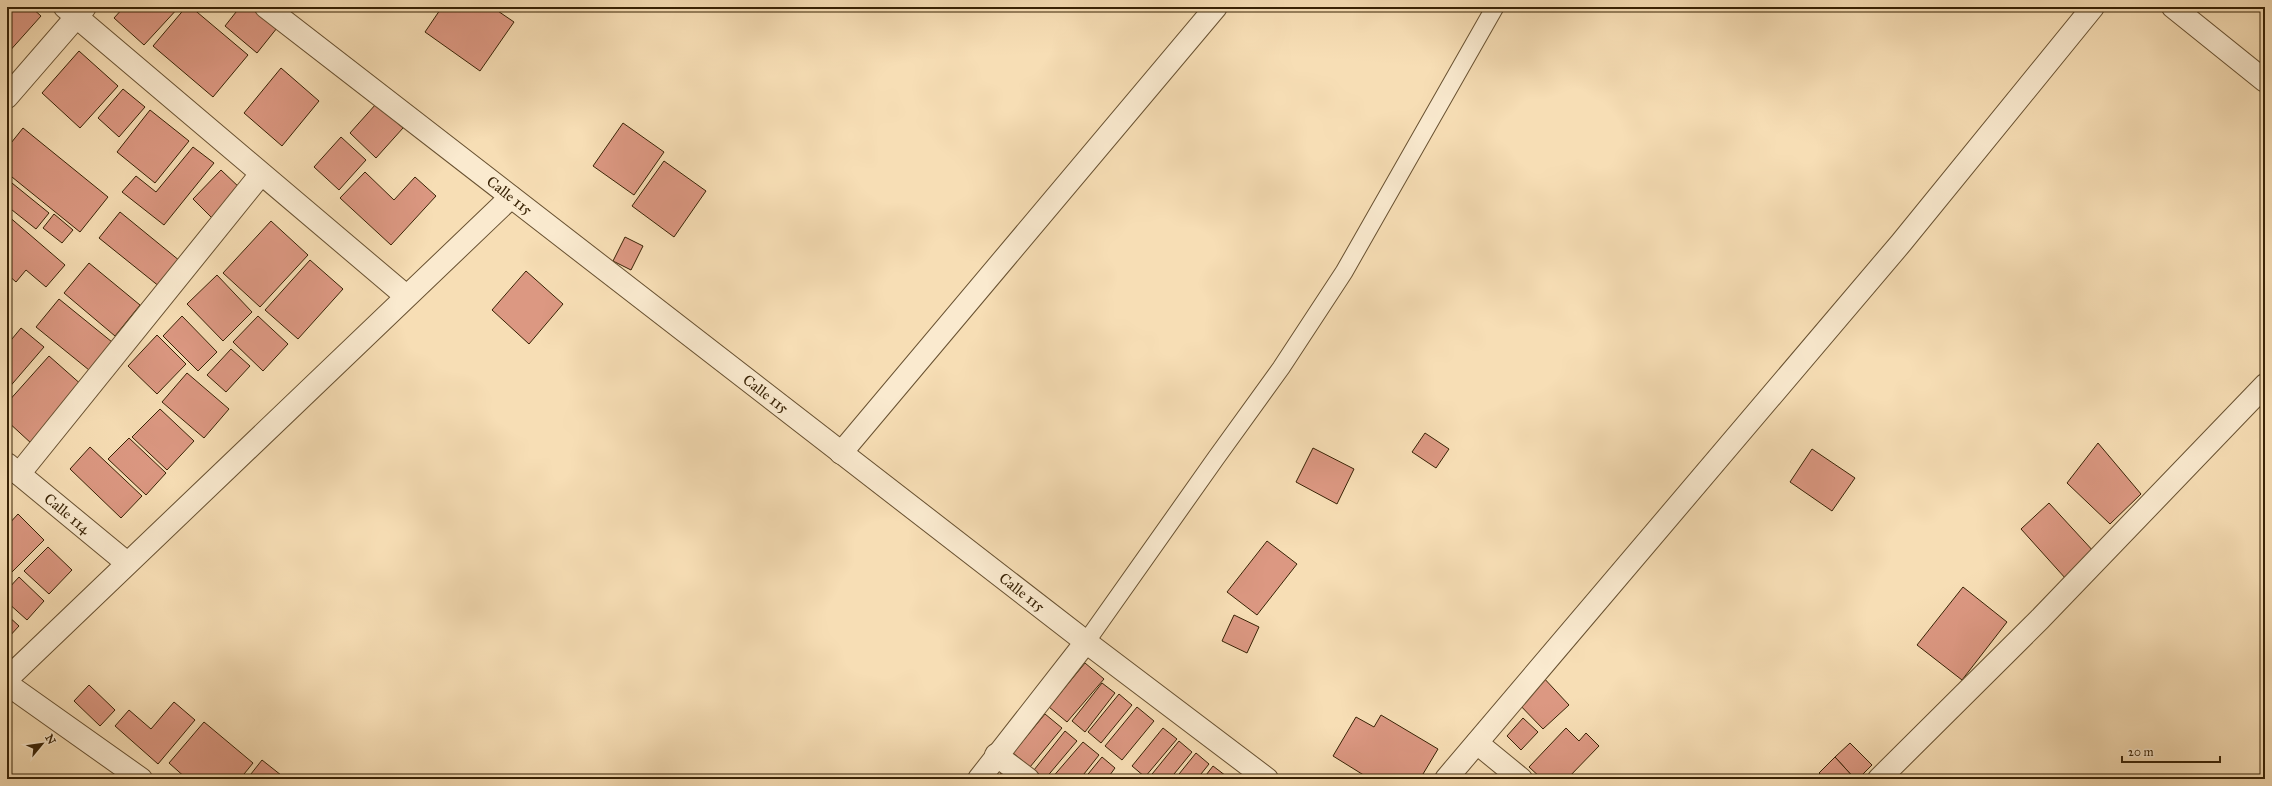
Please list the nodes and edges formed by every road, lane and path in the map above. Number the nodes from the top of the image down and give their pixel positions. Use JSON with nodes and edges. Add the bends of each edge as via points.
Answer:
{"nodes":[{"id":1,"x":266,"y":7,"type":"edge"},
{"id":2,"x":1216,"y":7,"type":"edge"},
{"id":3,"x":1495,"y":7,"type":"edge"},
{"id":4,"x":2093,"y":7,"type":"edge"},
{"id":5,"x":2173,"y":7,"type":"edge"},
{"id":6,"x":76,"y":10,"type":"edge"},
{"id":7,"x":2265,"y":81,"type":"edge"},
{"id":8,"x":7,"y":97,"type":"edge"},
{"id":9,"x":261,"y":174,"type":"junction"},
{"id":10,"x":511,"y":197,"type":"junction"},
{"id":11,"x":406,"y":296,"type":"junction"},
{"id":12,"x":2265,"y":385,"type":"edge"},
{"id":13,"x":841,"y":452,"type":"junction"},
{"id":14,"x":13,"y":469,"type":"edge"},
{"id":15,"x":127,"y":563,"type":"junction"},
{"id":16,"x":1086,"y":642,"type":"junction"},
{"id":17,"x":7,"y":679,"type":"edge"},
{"id":18,"x":7,"y":684,"type":"edge"},
{"id":19,"x":1477,"y":743,"type":"junction"},
{"id":20,"x":996,"y":755,"type":"junction"},
{"id":21,"x":141,"y":779,"type":"edge"},
{"id":22,"x":979,"y":779,"type":"edge"},
{"id":23,"x":1028,"y":779,"type":"edge"},
{"id":24,"x":1267,"y":779,"type":"edge"},
{"id":25,"x":1446,"y":779,"type":"edge"},
{"id":26,"x":1521,"y":779,"type":"edge"},
{"id":27,"x":1879,"y":779,"type":"edge"}],
"edges":[{"from":1,"to":10,"type":"street","name":"Calle 115"},
{"from":2,"to":13,"type":"street"},
{"from":3,"to":16,"type":"lane","via":[[1344,272],[1281,368]]},
{"from":4,"to":19,"type":"street","via":[[1901,243]]},
{"from":5,"to":7,"type":"street"},
{"from":6,"to":8,"type":"street"},
{"from":6,"to":9,"type":"street"},
{"from":9,"to":11,"type":"street"},
{"from":9,"to":14,"type":"street"},
{"from":10,"to":11,"type":"street"},
{"from":10,"to":13,"type":"street","name":"Calle 115"},
{"from":11,"to":15,"type":"street"},
{"from":12,"to":27,"type":"street","via":[[2040,619]]},
{"from":13,"to":16,"type":"street","name":"Calle 115"},
{"from":14,"to":15,"type":"street","name":"Calle 114"},
{"from":15,"to":17,"type":"street"},
{"from":16,"to":20,"type":"street"},
{"from":16,"to":24,"type":"street","name":"Calle 115"},
{"from":18,"to":21,"type":"street"},
{"from":19,"to":25,"type":"street"},
{"from":19,"to":26,"type":"street"},
{"from":20,"to":22,"type":"street"},
{"from":20,"to":23,"type":"street"}]}
